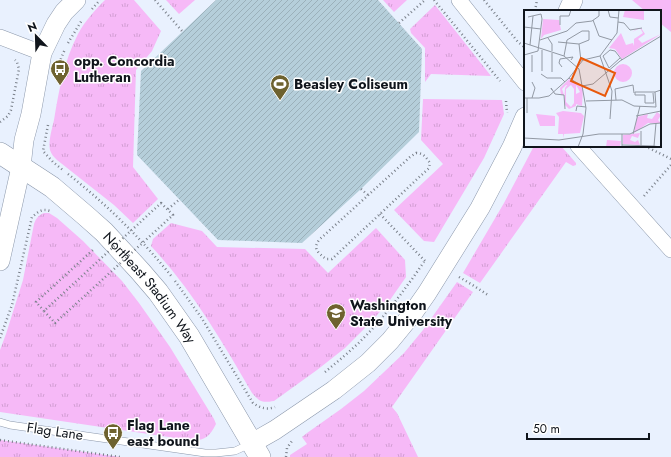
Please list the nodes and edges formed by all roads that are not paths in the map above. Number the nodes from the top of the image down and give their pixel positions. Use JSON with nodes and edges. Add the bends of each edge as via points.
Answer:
{"nodes":[{"id":1,"x":459,"y":0,"type":"edge"},
{"id":2,"x":573,"y":0,"type":"edge"},
{"id":3,"x":82,"y":7,"type":"edge"},
{"id":4,"x":568,"y":10,"type":"edge"},
{"id":5,"x":0,"y":37,"type":"edge"},
{"id":6,"x":42,"y":53,"type":"junction"},
{"id":7,"x":524,"y":82,"type":"edge"},
{"id":8,"x":524,"y":119,"type":"edge"},
{"id":9,"x":579,"y":147,"type":"edge"},
{"id":10,"x":0,"y":153,"type":"edge"},
{"id":11,"x":21,"y":167,"type":"junction"},
{"id":12,"x":671,"y":250,"type":"edge"},
{"id":13,"x":0,"y":261,"type":"edge"},
{"id":14,"x":0,"y":422,"type":"edge"},
{"id":15,"x":256,"y":450,"type":"edge"}],
"edges":[{"from":1,"to":7,"type":"street"},
{"from":2,"to":4,"type":"street"},
{"from":3,"to":6,"type":"street","via":[[64,12]]},
{"from":5,"to":6,"type":"street"},
{"from":6,"to":11,"type":"street"},
{"from":8,"to":15,"type":"street","via":[[480,208],[413,313],[368,363],[334,390],[275,430]]},
{"from":9,"to":12,"type":"street"},
{"from":10,"to":11,"type":"main road","name":"Northeast Stadium Way"},
{"from":11,"to":13,"type":"street"},
{"from":11,"to":15,"type":"main road","name":"Northeast Stadium Way","via":[[52,187],[86,216],[109,237],[158,292],[189,336]]},
{"from":14,"to":15,"type":"lane","name":"Flag Lane","via":[[205,453]]}]}
